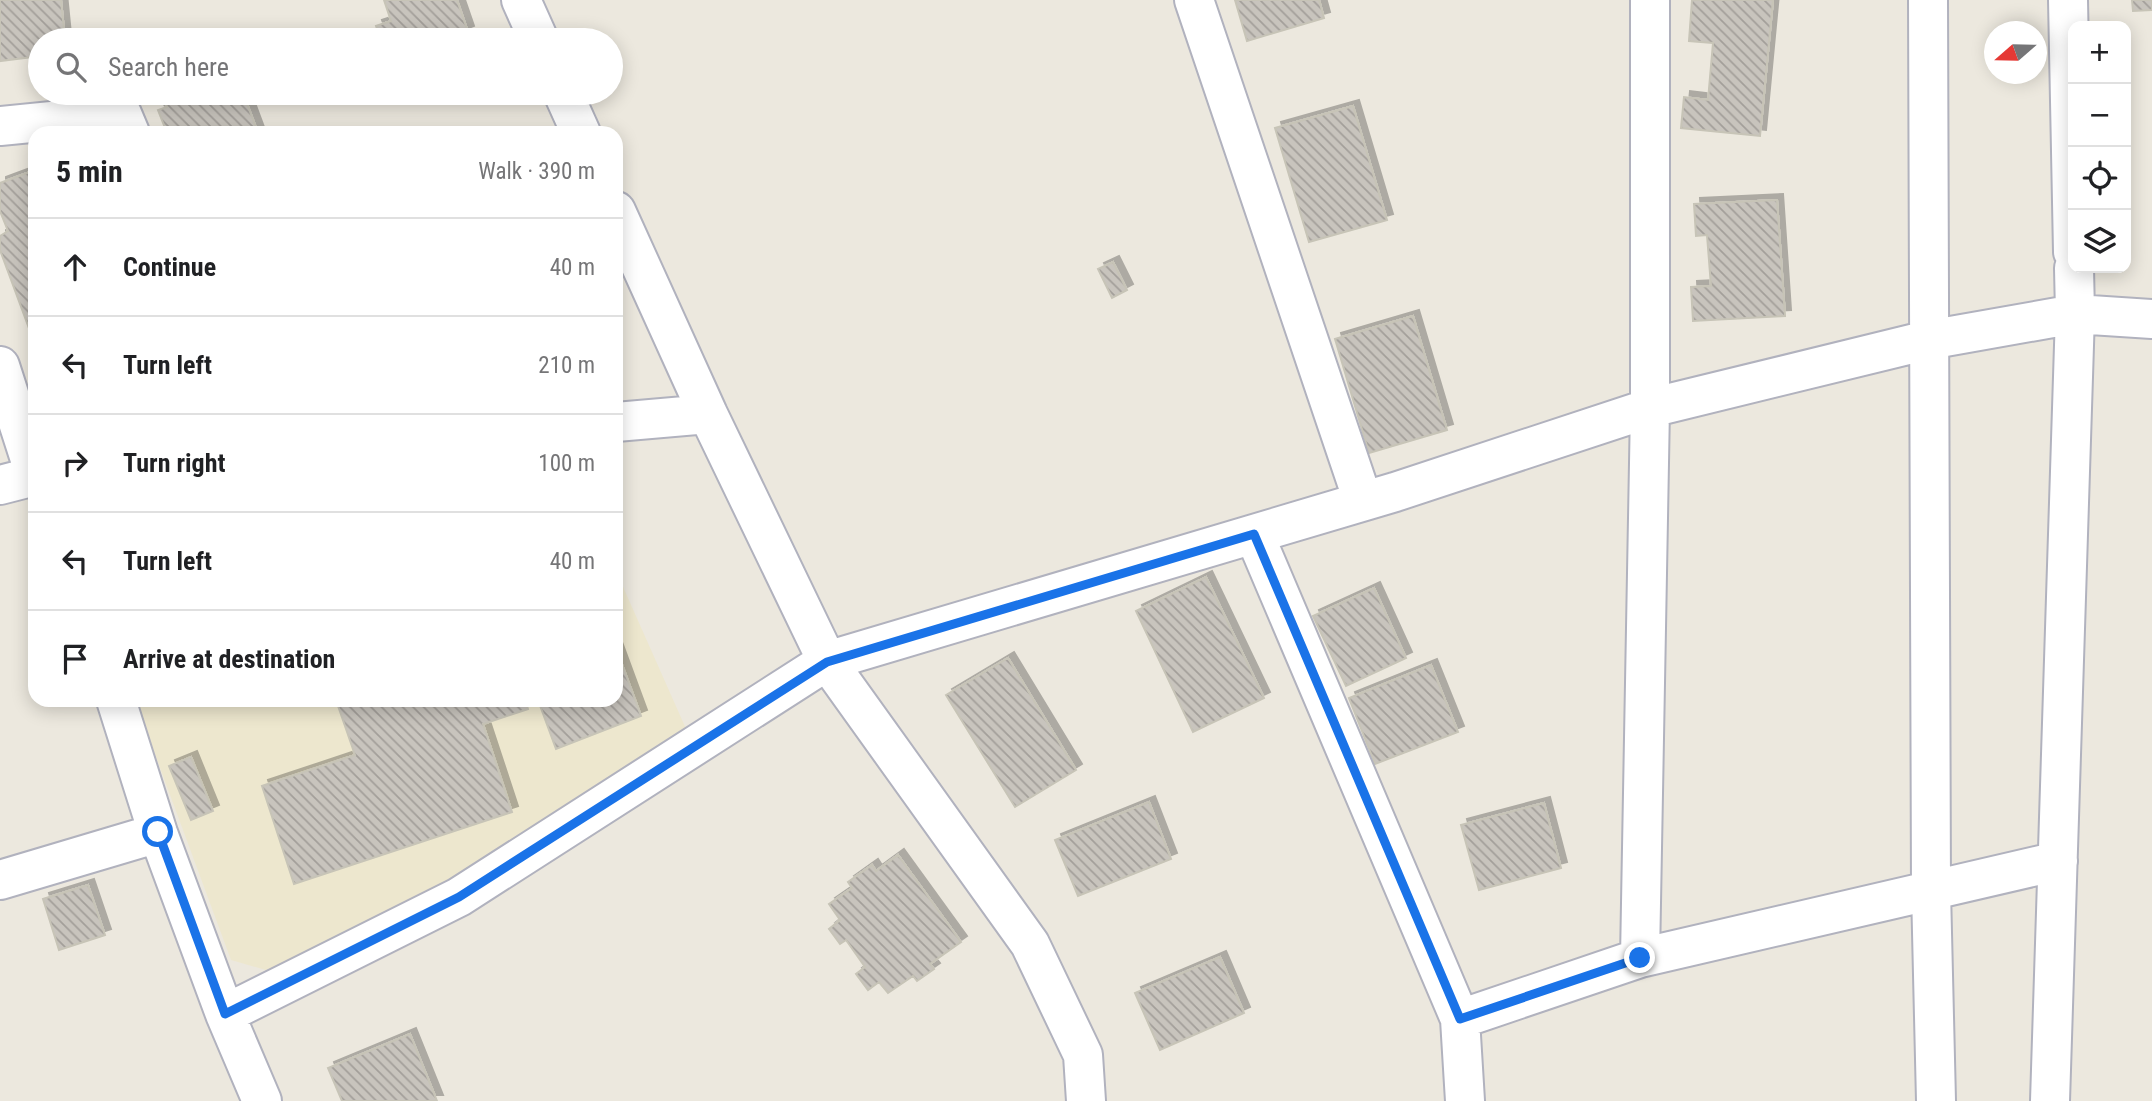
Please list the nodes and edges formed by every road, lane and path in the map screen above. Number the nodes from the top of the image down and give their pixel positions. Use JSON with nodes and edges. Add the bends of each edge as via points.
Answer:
{"nodes":[{"id":1,"x":521,"y":0,"type":"edge"},
{"id":2,"x":1195,"y":0,"type":"edge"},
{"id":3,"x":1650,"y":0,"type":"edge"},
{"id":4,"x":1928,"y":0,"type":"edge"},
{"id":5,"x":2068,"y":0,"type":"edge"},
{"id":6,"x":534,"y":28,"type":"edge"},
{"id":7,"x":568,"y":105,"type":"edge"},
{"id":8,"x":0,"y":126,"type":"edge"},
{"id":9,"x":127,"y":126,"type":"edge"},
{"id":10,"x":578,"y":126,"type":"edge"},
{"id":11,"x":2072,"y":210,"type":"edge"},
{"id":12,"x":623,"y":226,"type":"edge"},
{"id":13,"x":2074,"y":273,"type":"edge"},
{"id":14,"x":2075,"y":314,"type":"junction"},
{"id":15,"x":2152,"y":319,"type":"edge"},
{"id":16,"x":1928,"y":340,"type":"junction"},
{"id":17,"x":0,"y":366,"type":"edge"},
{"id":18,"x":1650,"y":408,"type":"junction"},
{"id":19,"x":708,"y":414,"type":"junction"},
{"id":20,"x":623,"y":421,"type":"edge"},
{"id":21,"x":28,"y":453,"type":"edge"},
{"id":22,"x":28,"y":477,"type":"edge"},
{"id":23,"x":0,"y":485,"type":"edge"},
{"id":24,"x":1363,"y":501,"type":"junction"},
{"id":25,"x":1254,"y":534,"type":"junction"},
{"id":26,"x":827,"y":662,"type":"junction"},
{"id":27,"x":118,"y":707,"type":"edge"},
{"id":28,"x":158,"y":832,"type":"junction"},
{"id":29,"x":2058,"y":861,"type":"junction"},
{"id":30,"x":0,"y":880,"type":"edge"},
{"id":31,"x":1931,"y":890,"type":"junction"},
{"id":32,"x":1640,"y":958,"type":"junction"},
{"id":33,"x":225,"y":1014,"type":"junction"},
{"id":34,"x":1460,"y":1019,"type":"junction"},
{"id":35,"x":262,"y":1101,"type":"edge"},
{"id":36,"x":1086,"y":1101,"type":"edge"},
{"id":37,"x":1465,"y":1101,"type":"edge"},
{"id":38,"x":1936,"y":1101,"type":"edge"},
{"id":39,"x":2050,"y":1101,"type":"edge"}],
"edges":[{"from":1,"to":6,"type":"street"},
{"from":2,"to":24,"type":"street"},
{"from":3,"to":18,"type":"street"},
{"from":4,"to":16,"type":"street"},
{"from":5,"to":11,"type":"street"},
{"from":7,"to":10,"type":"street"},
{"from":8,"to":9,"type":"street","via":[[122,114]]},
{"from":12,"to":19,"type":"street"},
{"from":13,"to":14,"type":"street"},
{"from":14,"to":15,"type":"street"},
{"from":14,"to":16,"type":"street"},
{"from":14,"to":29,"type":"street"},
{"from":16,"to":18,"type":"street"},
{"from":16,"to":31,"type":"street"},
{"from":17,"to":21,"type":"street"},
{"from":18,"to":24,"type":"street"},
{"from":18,"to":32,"type":"street"},
{"from":19,"to":20,"type":"street"},
{"from":19,"to":26,"type":"street"},
{"from":22,"to":23,"type":"street"},
{"from":24,"to":25,"type":"street"},
{"from":25,"to":26,"type":"street"},
{"from":25,"to":34,"type":"street"},
{"from":26,"to":33,"type":"street","via":[[459,897]]},
{"from":26,"to":36,"type":"street","via":[[1030,944],[1083,1055]]},
{"from":27,"to":28,"type":"street"},
{"from":28,"to":30,"type":"street"},
{"from":28,"to":33,"type":"street"},
{"from":29,"to":31,"type":"street"},
{"from":29,"to":39,"type":"street"},
{"from":31,"to":32,"type":"street"},
{"from":31,"to":38,"type":"street"},
{"from":32,"to":34,"type":"street"},
{"from":33,"to":35,"type":"street"},
{"from":34,"to":37,"type":"street"}]}
